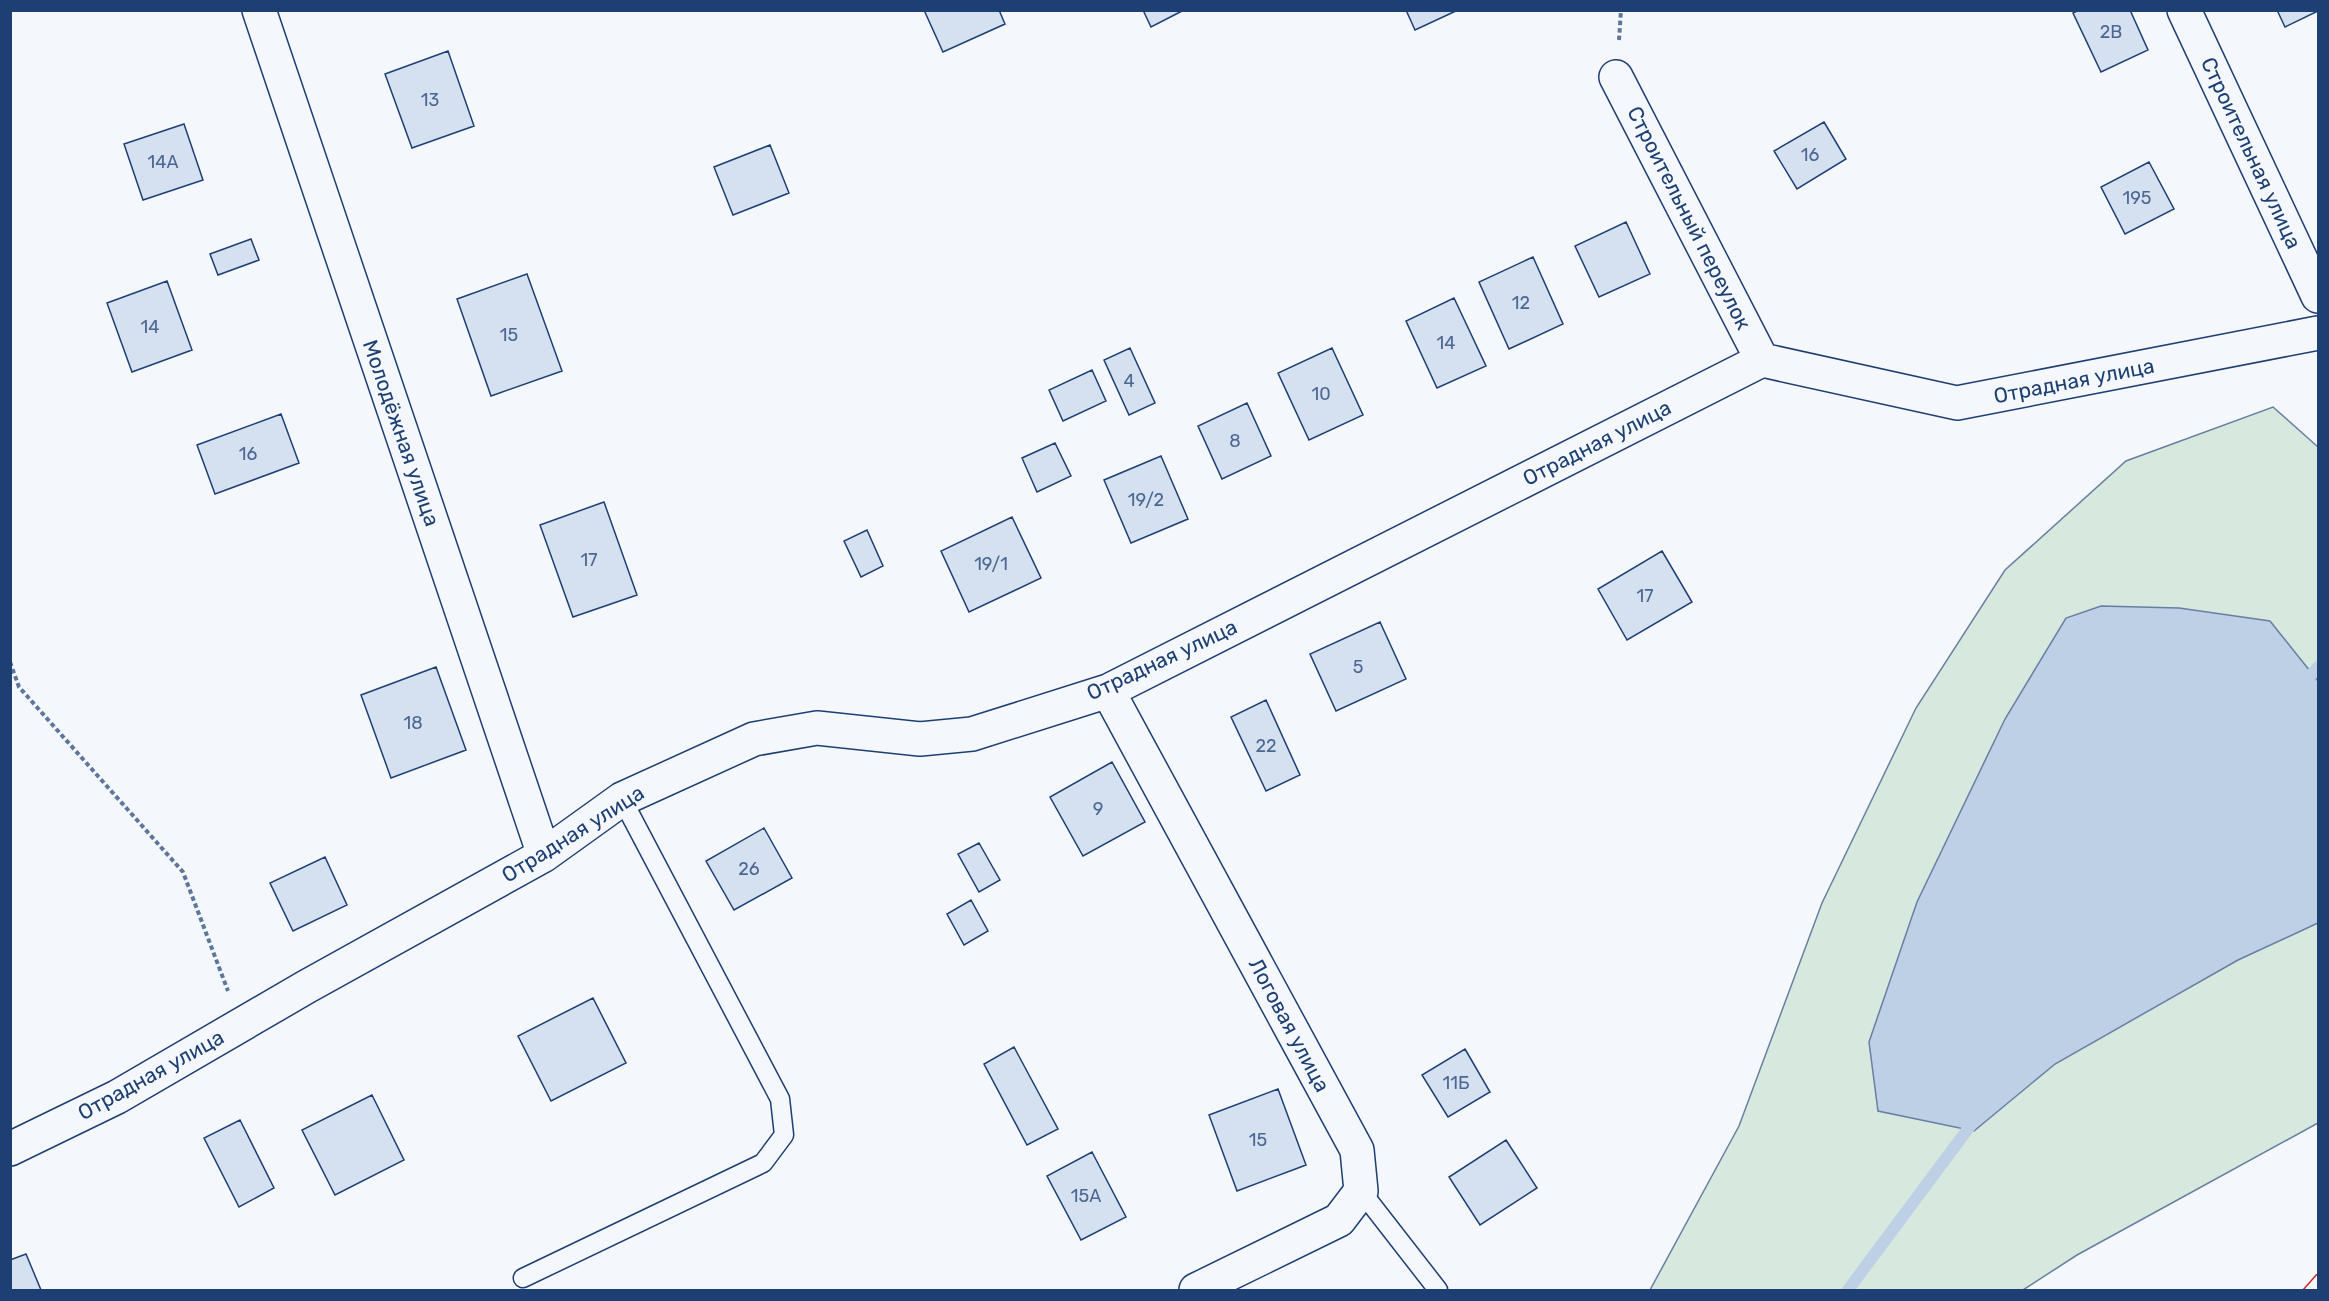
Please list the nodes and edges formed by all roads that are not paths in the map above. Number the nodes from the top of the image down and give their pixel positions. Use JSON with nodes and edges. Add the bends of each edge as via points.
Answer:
{"nodes":[{"id":1,"x":259,"y":10,"type":"edge"},
{"id":2,"x":2184,"y":10,"type":"edge"},
{"id":3,"x":1616,"y":77,"type":"dead end"},
{"id":4,"x":2319,"y":296,"type":"edge"},
{"id":5,"x":2319,"y":333,"type":"edge"},
{"id":6,"x":1762,"y":360,"type":"junction"},
{"id":7,"x":1108,"y":691,"type":"junction"},
{"id":8,"x":622,"y":799,"type":"junction"},
{"id":9,"x":544,"y":855,"type":"junction"},
{"id":10,"x":10,"y":1149,"type":"edge"},
{"id":11,"x":1361,"y":1191,"type":"junction"},
{"id":12,"x":523,"y":1278,"type":"dead end"},
{"id":13,"x":1196,"y":1290,"type":"edge"},
{"id":14,"x":1438,"y":1290,"type":"edge"}],
"edges":[{"from":1,"to":9,"type":"street","name":"Молодёжная улица"},
{"from":2,"to":4,"type":"street","name":"Строительная улица"},
{"from":3,"to":6,"type":"street","name":"Строительный переулок"},
{"from":5,"to":6,"type":"street","name":"Отрадная улица","via":[[1957,403]]},
{"from":6,"to":7,"type":"street","name":"Отрадная улица"},
{"from":7,"to":8,"type":"street","name":"Отрадная улица","via":[[972,734],[921,739],[817,728],[754,739]]},
{"from":7,"to":11,"type":"street","name":"Логовая улица","via":[[1357,1150]]},
{"from":8,"to":9,"type":"street","name":"Отрадная улица"},
{"from":8,"to":12,"type":"lane","via":[[780,1099],[784,1135],[764,1163]]},
{"from":9,"to":10,"type":"street","name":"Отрадная улица","via":[[117,1097]]},
{"from":11,"to":13,"type":"street","via":[[1339,1220]]},
{"from":11,"to":14,"type":"lane"}]}
